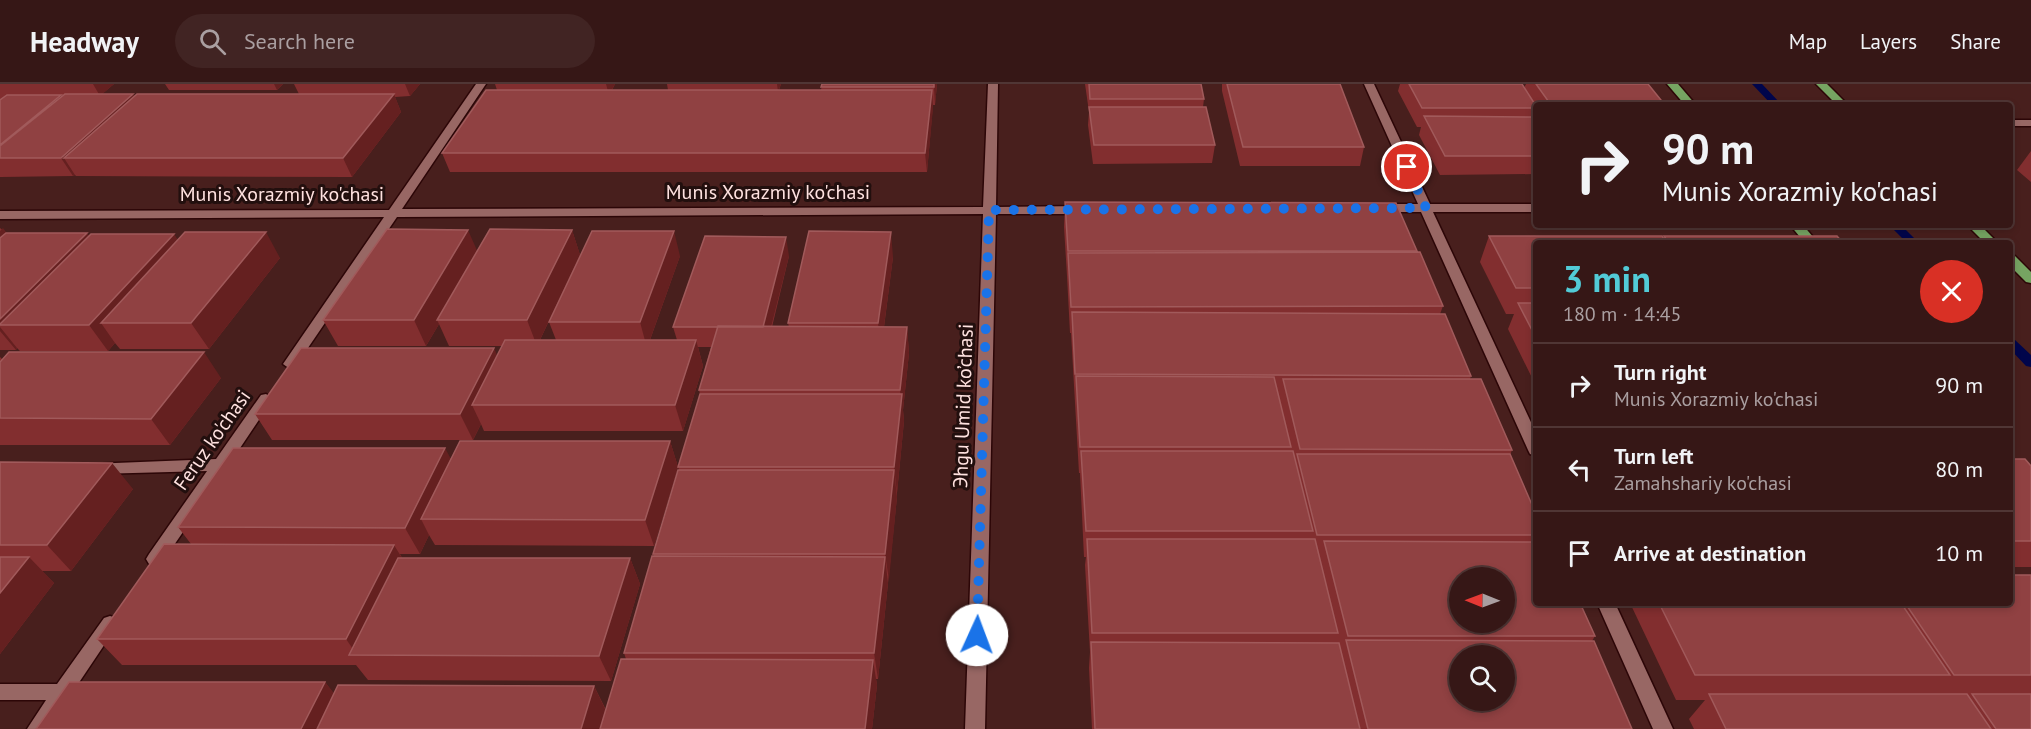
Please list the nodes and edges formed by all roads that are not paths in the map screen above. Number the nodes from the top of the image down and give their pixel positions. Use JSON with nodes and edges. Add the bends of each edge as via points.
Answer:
{"nodes":[{"id":1,"x":481,"y":84,"type":"edge"},
{"id":2,"x":993,"y":84,"type":"edge"},
{"id":3,"x":1369,"y":84,"type":"edge"},
{"id":4,"x":1672,"y":84,"type":"edge"},
{"id":5,"x":1821,"y":84,"type":"edge"},
{"id":6,"x":1687,"y":102,"type":"edge"},
{"id":7,"x":1840,"y":102,"type":"edge"},
{"id":8,"x":2013,"y":123,"type":"edge"},
{"id":9,"x":2031,"y":123,"type":"edge"},
{"id":10,"x":1367,"y":208,"type":"edge"},
{"id":11,"x":1426,"y":208,"type":"junction"},
{"id":12,"x":1533,"y":208,"type":"edge"},
{"id":13,"x":989,"y":210,"type":"junction"},
{"id":14,"x":1096,"y":210,"type":"edge"},
{"id":15,"x":394,"y":213,"type":"junction"},
{"id":16,"x":0,"y":215,"type":"edge"},
{"id":17,"x":1799,"y":228,"type":"edge"},
{"id":18,"x":1976,"y":228,"type":"edge"},
{"id":19,"x":1809,"y":240,"type":"edge"},
{"id":20,"x":1989,"y":240,"type":"edge"},
{"id":21,"x":2013,"y":262,"type":"edge"},
{"id":22,"x":2031,"y":279,"type":"edge"},
{"id":23,"x":1533,"y":443,"type":"edge"},
{"id":24,"x":243,"y":464,"type":"edge"},
{"id":25,"x":220,"y":465,"type":"junction"},
{"id":26,"x":81,"y":468,"type":"edge"},
{"id":27,"x":148,"y":569,"type":"edge"},
{"id":28,"x":1607,"y":606,"type":"edge"},
{"id":29,"x":122,"y":607,"type":"edge"},
{"id":30,"x":0,"y":692,"type":"edge"},
{"id":31,"x":62,"y":692,"type":"junction"},
{"id":32,"x":85,"y":692,"type":"edge"},
{"id":33,"x":37,"y":729,"type":"edge"},
{"id":34,"x":975,"y":729,"type":"edge"},
{"id":35,"x":1663,"y":729,"type":"edge"}],
"edges":[{"from":1,"to":15,"type":"street","name":"Feruz ko'chasi"},
{"from":2,"to":13,"type":"street","name":"Эhgu Umid ko’chasi"},
{"from":3,"to":11,"type":"street"},
{"from":4,"to":6,"type":"main road"},
{"from":5,"to":7,"type":"main road"},
{"from":8,"to":9,"type":"street"},
{"from":10,"to":11,"type":"street"},
{"from":11,"to":12,"type":"street"},
{"from":11,"to":23,"type":"street"},
{"from":13,"to":14,"type":"street","name":"Munis Xorazmiy ko'chasi"},
{"from":13,"to":15,"type":"street","name":"Munis Xorazmiy ko'chasi"},
{"from":13,"to":34,"type":"street","name":"Эhgu Umid ko’chasi"},
{"from":15,"to":16,"type":"street","name":"Munis Xorazmiy ko'chasi"},
{"from":15,"to":25,"type":"street","name":"Feruz ko'chasi"},
{"from":17,"to":19,"type":"main road"},
{"from":18,"to":20,"type":"main road"},
{"from":21,"to":22,"type":"main road"},
{"from":24,"to":25,"type":"street"},
{"from":25,"to":26,"type":"street"},
{"from":25,"to":27,"type":"street","name":"Feruz ko'chasi"},
{"from":28,"to":35,"type":"street"},
{"from":29,"to":31,"type":"street"},
{"from":30,"to":31,"type":"street"},
{"from":31,"to":32,"type":"street"},
{"from":31,"to":33,"type":"street"}]}
